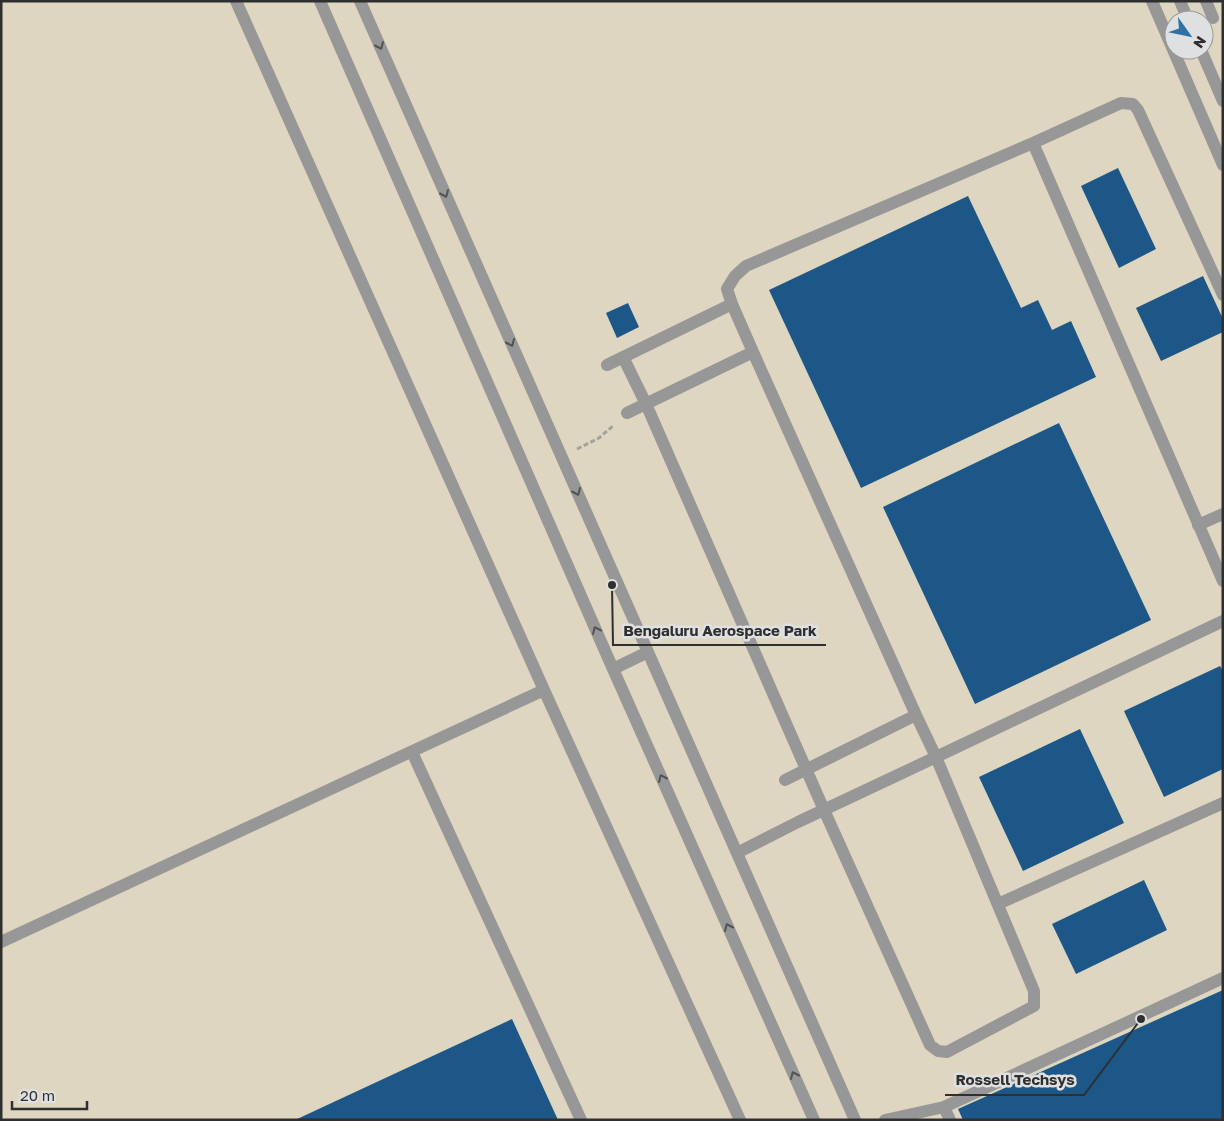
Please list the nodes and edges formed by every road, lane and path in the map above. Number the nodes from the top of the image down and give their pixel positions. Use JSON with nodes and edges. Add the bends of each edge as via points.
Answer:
{"nodes":[{"id":1,"x":236,"y":1,"type":"edge"},
{"id":2,"x":320,"y":1,"type":"edge"},
{"id":3,"x":360,"y":1,"type":"edge"},
{"id":4,"x":1152,"y":1,"type":"edge"},
{"id":5,"x":1206,"y":60,"type":"edge"},
{"id":6,"x":1221,"y":94,"type":"edge"},
{"id":7,"x":1032,"y":143,"type":"junction"},
{"id":8,"x":1223,"y":165,"type":"edge"},
{"id":9,"x":1223,"y":295,"type":"edge"},
{"id":10,"x":732,"y":304,"type":"junction"},
{"id":11,"x":753,"y":352,"type":"junction"},
{"id":12,"x":623,"y":357,"type":"junction"},
{"id":13,"x":607,"y":365,"type":"dead end"},
{"id":14,"x":646,"y":404,"type":"junction"},
{"id":15,"x":627,"y":413,"type":"joint"},
{"id":16,"x":562,"y":457,"type":"junction"},
{"id":17,"x":1223,"y":514,"type":"edge"},
{"id":18,"x":1198,"y":525,"type":"junction"},
{"id":19,"x":1223,"y":581,"type":"edge"},
{"id":20,"x":1223,"y":621,"type":"edge"},
{"id":21,"x":648,"y":652,"type":"junction"},
{"id":22,"x":613,"y":669,"type":"junction"},
{"id":23,"x":544,"y":690,"type":"junction"},
{"id":24,"x":916,"y":715,"type":"junction"},
{"id":25,"x":412,"y":752,"type":"junction"},
{"id":26,"x":936,"y":757,"type":"junction"},
{"id":27,"x":806,"y":769,"type":"junction"},
{"id":28,"x":785,"y":780,"type":"dead end"},
{"id":29,"x":1223,"y":802,"type":"edge"},
{"id":30,"x":824,"y":810,"type":"junction"},
{"id":31,"x":737,"y":853,"type":"junction"},
{"id":32,"x":998,"y":904,"type":"junction"},
{"id":33,"x":1,"y":942,"type":"edge"},
{"id":34,"x":1223,"y":978,"type":"edge"},
{"id":35,"x":944,"y":1107,"type":"junction"},
{"id":36,"x":581,"y":1120,"type":"edge"},
{"id":37,"x":740,"y":1120,"type":"edge"},
{"id":38,"x":814,"y":1120,"type":"edge"},
{"id":39,"x":855,"y":1120,"type":"edge"},
{"id":40,"x":885,"y":1120,"type":"edge"},
{"id":41,"x":950,"y":1120,"type":"edge"}],
"edges":[{"from":1,"to":23,"type":"street"},
{"from":22,"to":2,"type":"street","one_way":true},
{"from":3,"to":16,"type":"street","one_way":true},
{"from":4,"to":8,"type":"street"},
{"from":5,"to":6,"type":"street"},
{"from":7,"to":9,"type":"street","via":[[1122,103],[1133,104]]},
{"from":7,"to":10,"type":"street","via":[[746,266],[728,289]]},
{"from":7,"to":18,"type":"street"},
{"from":10,"to":11,"type":"street"},
{"from":10,"to":12,"type":"street"},
{"from":11,"to":14,"type":"street"},
{"from":11,"to":24,"type":"street"},
{"from":12,"to":13,"type":"street"},
{"from":12,"to":14,"type":"street"},
{"from":14,"to":15,"type":"street"},
{"from":14,"to":27,"type":"street"},
{"from":15,"to":16,"type":"path","via":[[598,438]]},
{"from":16,"to":21,"type":"street","one_way":true},
{"from":17,"to":18,"type":"street"},
{"from":18,"to":19,"type":"street"},
{"from":20,"to":26,"type":"street"},
{"from":21,"to":22,"type":"street"},
{"from":21,"to":31,"type":"street"},
{"from":38,"to":22,"type":"street","one_way":true},
{"from":23,"to":25,"type":"street"},
{"from":23,"to":37,"type":"street"},
{"from":24,"to":26,"type":"street"},
{"from":24,"to":27,"type":"street"},
{"from":25,"to":33,"type":"street"},
{"from":25,"to":36,"type":"street"},
{"from":26,"to":30,"type":"street"},
{"from":26,"to":32,"type":"street"},
{"from":27,"to":28,"type":"street"},
{"from":27,"to":30,"type":"street"},
{"from":29,"to":32,"type":"street"},
{"from":30,"to":31,"type":"street"},
{"from":30,"to":32,"type":"street","via":[[930,1045],[938,1051],[947,1052],[1034,1006],[1034,991]]},
{"from":31,"to":39,"type":"street"},
{"from":34,"to":35,"type":"street"},
{"from":35,"to":40,"type":"street"},
{"from":35,"to":41,"type":"street"}]}
